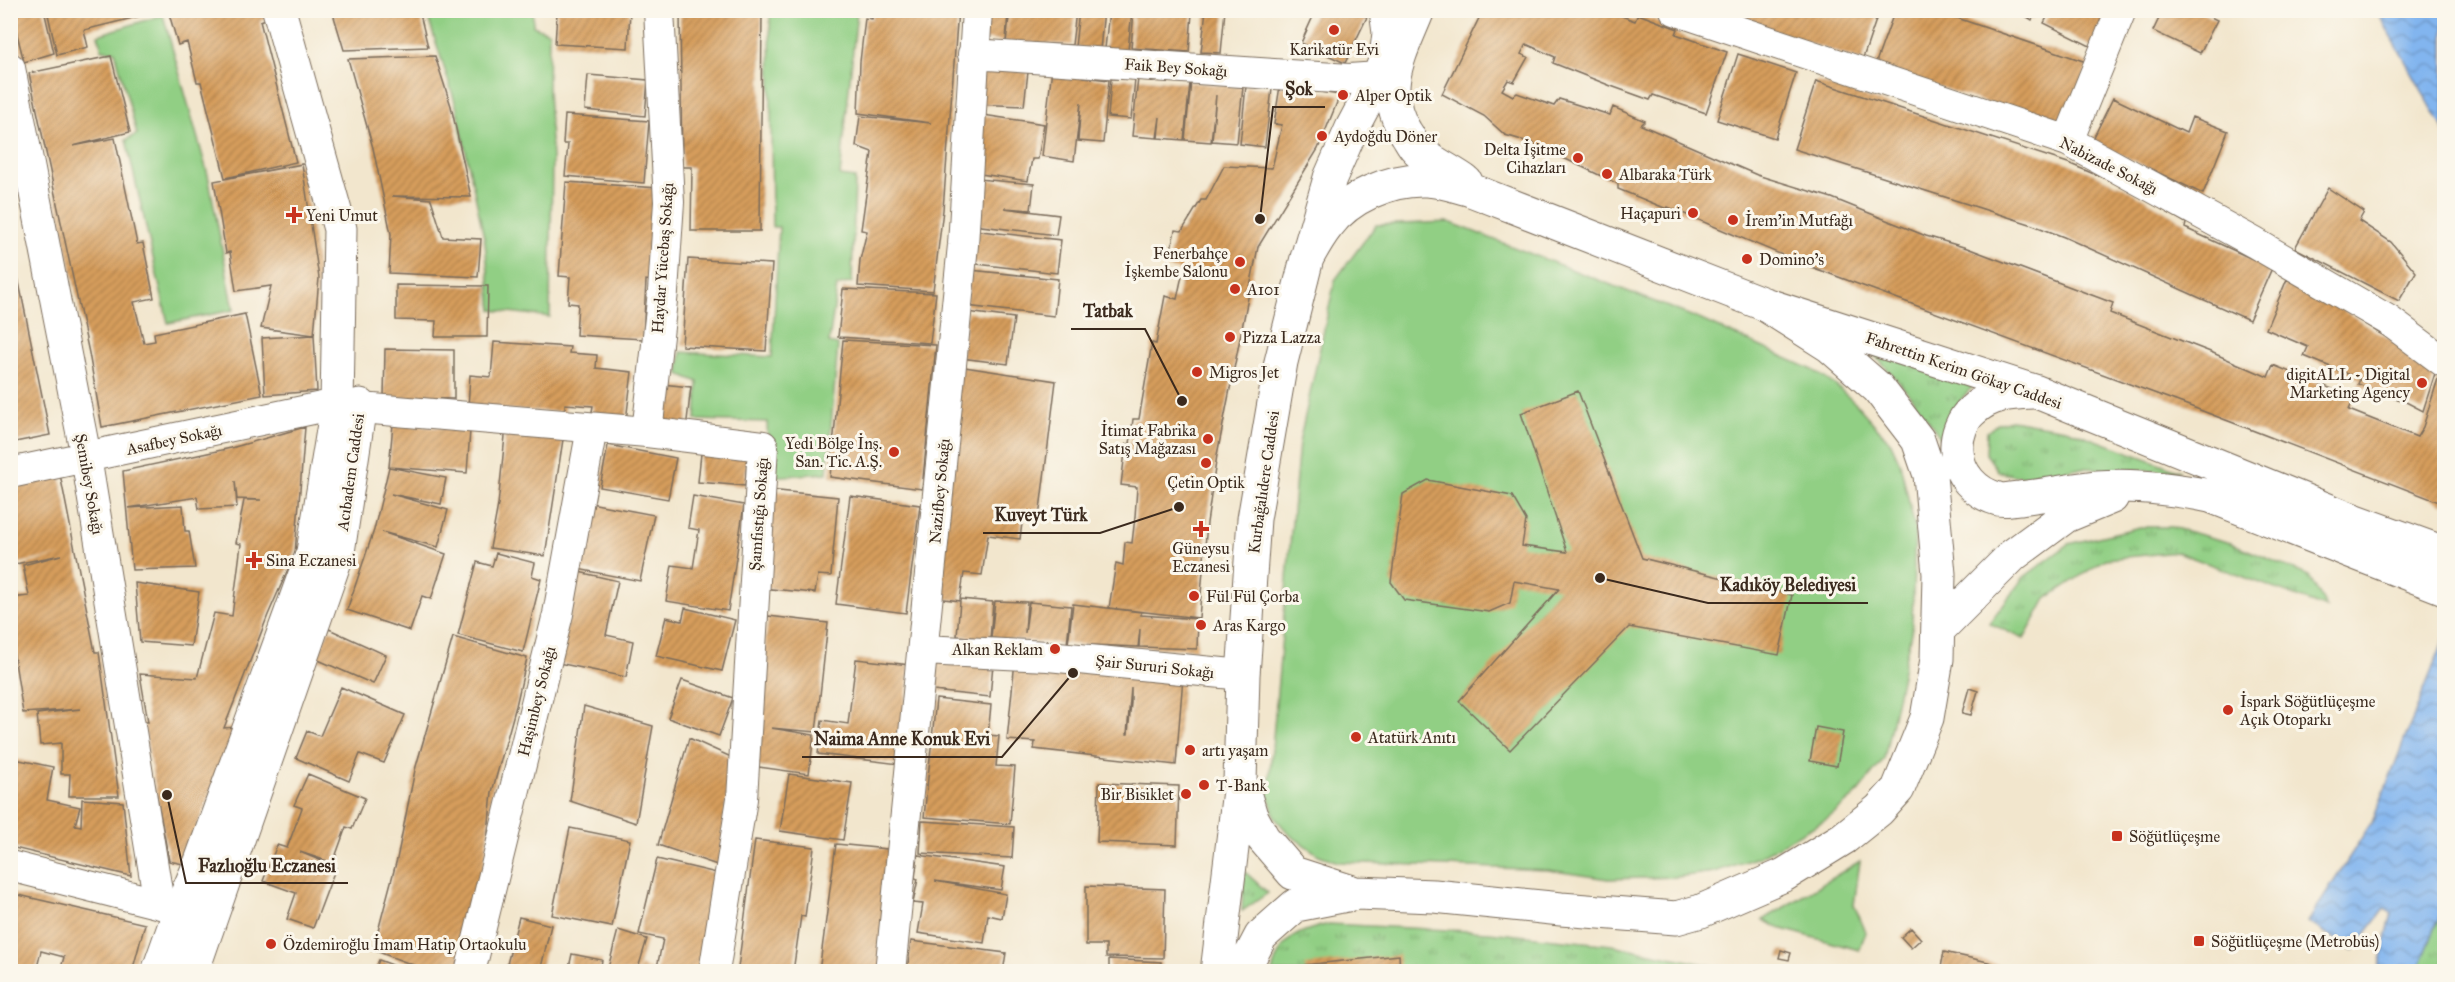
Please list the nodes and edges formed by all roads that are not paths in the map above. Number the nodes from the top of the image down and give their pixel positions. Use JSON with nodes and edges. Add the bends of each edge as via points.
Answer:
{"nodes":[{"id":1,"x":279,"y":10,"type":"edge"},
{"id":2,"x":300,"y":10,"type":"edge"},
{"id":3,"x":659,"y":10,"type":"edge"},
{"id":4,"x":978,"y":10,"type":"edge"},
{"id":5,"x":1386,"y":10,"type":"edge"},
{"id":6,"x":1418,"y":10,"type":"edge"},
{"id":7,"x":1675,"y":10,"type":"edge"},
{"id":8,"x":2121,"y":10,"type":"edge"},
{"id":9,"x":973,"y":54,"type":"junction"},
{"id":10,"x":10,"y":68,"type":"edge"},
{"id":11,"x":1379,"y":77,"type":"junction"},
{"id":12,"x":2068,"y":141,"type":"junction"},
{"id":13,"x":1482,"y":193,"type":"junction"},
{"id":14,"x":1307,"y":258,"type":"junction"},
{"id":15,"x":1764,"y":304,"type":"junction"},
{"id":16,"x":2445,"y":363,"type":"edge"},
{"id":17,"x":2037,"y":392,"type":"junction"},
{"id":18,"x":348,"y":406,"type":"junction"},
{"id":19,"x":592,"y":428,"type":"junction"},
{"id":20,"x":647,"y":432,"type":"junction"},
{"id":21,"x":86,"y":457,"type":"junction"},
{"id":22,"x":10,"y":473,"type":"edge"},
{"id":23,"x":2135,"y":487,"type":"junction"},
{"id":24,"x":2445,"y":553,"type":"edge"},
{"id":25,"x":2445,"y":588,"type":"edge"},
{"id":26,"x":1939,"y":629,"type":"junction"},
{"id":27,"x":923,"y":650,"type":"junction"},
{"id":28,"x":1243,"y":675,"type":"junction"},
{"id":29,"x":1240,"y":782,"type":"junction"},
{"id":30,"x":10,"y":866,"type":"edge"},
{"id":31,"x":1357,"y":893,"type":"junction"},
{"id":32,"x":183,"y":911,"type":"junction"},
{"id":33,"x":474,"y":971,"type":"edge"},
{"id":34,"x":158,"y":972,"type":"edge"},
{"id":35,"x":192,"y":972,"type":"edge"},
{"id":36,"x":714,"y":972,"type":"edge"},
{"id":37,"x":890,"y":972,"type":"edge"},
{"id":38,"x":1217,"y":972,"type":"edge"},
{"id":39,"x":1242,"y":972,"type":"edge"}],
"edges":[{"from":1,"to":18,"type":"main road","name":"Acıbadem Caddesi","via":[[340,229]]},
{"from":2,"to":18,"type":"main road","name":"Acıbadem Caddesi","via":[[363,233]]},
{"from":3,"to":20,"type":"street","name":"Haydar Yücebaş Sokağı","via":[[669,202]]},
{"from":4,"to":9,"type":"street","name":"Nazifbey Sokağı"},
{"from":5,"to":11,"type":"main road","name":"Kurbağalıdere Caddesi","via":[[1389,33]]},
{"from":6,"to":13,"type":"main road","name":"Fahrettin Kerim Gökay Caddesi","via":[[1394,73],[1392,104],[1416,149]]},
{"from":7,"to":12,"type":"street","name":"Nabizade Sokağı"},
{"from":8,"to":12,"type":"street"},
{"from":9,"to":11,"type":"street","name":"Faik Bey Sokağı","via":[[1349,79]]},
{"from":9,"to":27,"type":"street","name":"Nazifbey Sokağı","via":[[963,245]]},
{"from":10,"to":21,"type":"street","name":"Şemibey Sokağı"},
{"from":11,"to":14,"type":"main road","name":"Kurbağalıdere Caddesi","via":[[1330,178]]},
{"from":12,"to":16,"type":"street","name":"Nabizade Sokağı","via":[[2388,320]]},
{"from":13,"to":14,"type":"main road","name":"Fahrettin Kerim Gökay Caddesi","via":[[1427,180],[1383,187],[1365,194],[1327,224]]},
{"from":13,"to":15,"type":"main road","name":"Fahrettin Kerim Gökay Caddesi"},
{"from":14,"to":28,"type":"main road","name":"Kurbağalıdere Caddesi","via":[[1281,362],[1254,519]]},
{"from":15,"to":17,"type":"main road","name":"Fahrettin Kerim Gökay Caddesi"},
{"from":15,"to":26,"type":"main road","via":[[1830,346],[1878,388],[1918,440],[1930,475],[1936,521]]},
{"from":17,"to":23,"type":"main road","via":[[2002,393],[1979,404],[1966,416],[1956,441],[1964,477],[1999,500],[2099,487]]},
{"from":17,"to":24,"type":"main road","name":"Fahrettin Kerim Gökay Caddesi","via":[[2345,518]]},
{"from":18,"to":19,"type":"street","name":"Şamfıstığı Sokağı"},
{"from":18,"to":21,"type":"street","name":"Asafbey Sokağı"},
{"from":18,"to":32,"type":"main road","name":"Acıbadem Caddesi","via":[[338,552]]},
{"from":19,"to":20,"type":"street","name":"Şamfıstığı Sokağı"},
{"from":19,"to":33,"type":"street","name":"Haşimbey Sokağı","via":[[558,614]]},
{"from":20,"to":36,"type":"street","name":"Şamfıstığı Sokağı","via":[[763,446],[742,799]]},
{"from":21,"to":22,"type":"street","name":"Asafbey Sokağı"},
{"from":21,"to":32,"type":"street","name":"Şemibey Sokağı"},
{"from":23,"to":25,"type":"main road","via":[[2210,496]]},
{"from":23,"to":26,"type":"main road","via":[[2066,516],[2013,555]]},
{"from":26,"to":31,"type":"main road","via":[[1927,718],[1898,789],[1844,838],[1766,883],[1676,918],[1434,896]]},
{"from":27,"to":28,"type":"street","name":"Şair Sururi Sokağı","via":[[1048,656]]},
{"from":27,"to":37,"type":"street","name":"Nazifbey Sokağı"},
{"from":28,"to":29,"type":"main road","name":"Kurbağalıdere Caddesi"},
{"from":29,"to":31,"type":"main road","via":[[1263,838],[1293,873]]},
{"from":29,"to":38,"type":"main road","name":"Kurbağalıdere Caddesi"},
{"from":30,"to":32,"type":"street"},
{"from":31,"to":39,"type":"main road","via":[[1296,905],[1261,936]]},
{"from":32,"to":34,"type":"main road","name":"Acıbadem Caddesi"},
{"from":32,"to":35,"type":"main road","name":"Acıbadem Caddesi"}]}
